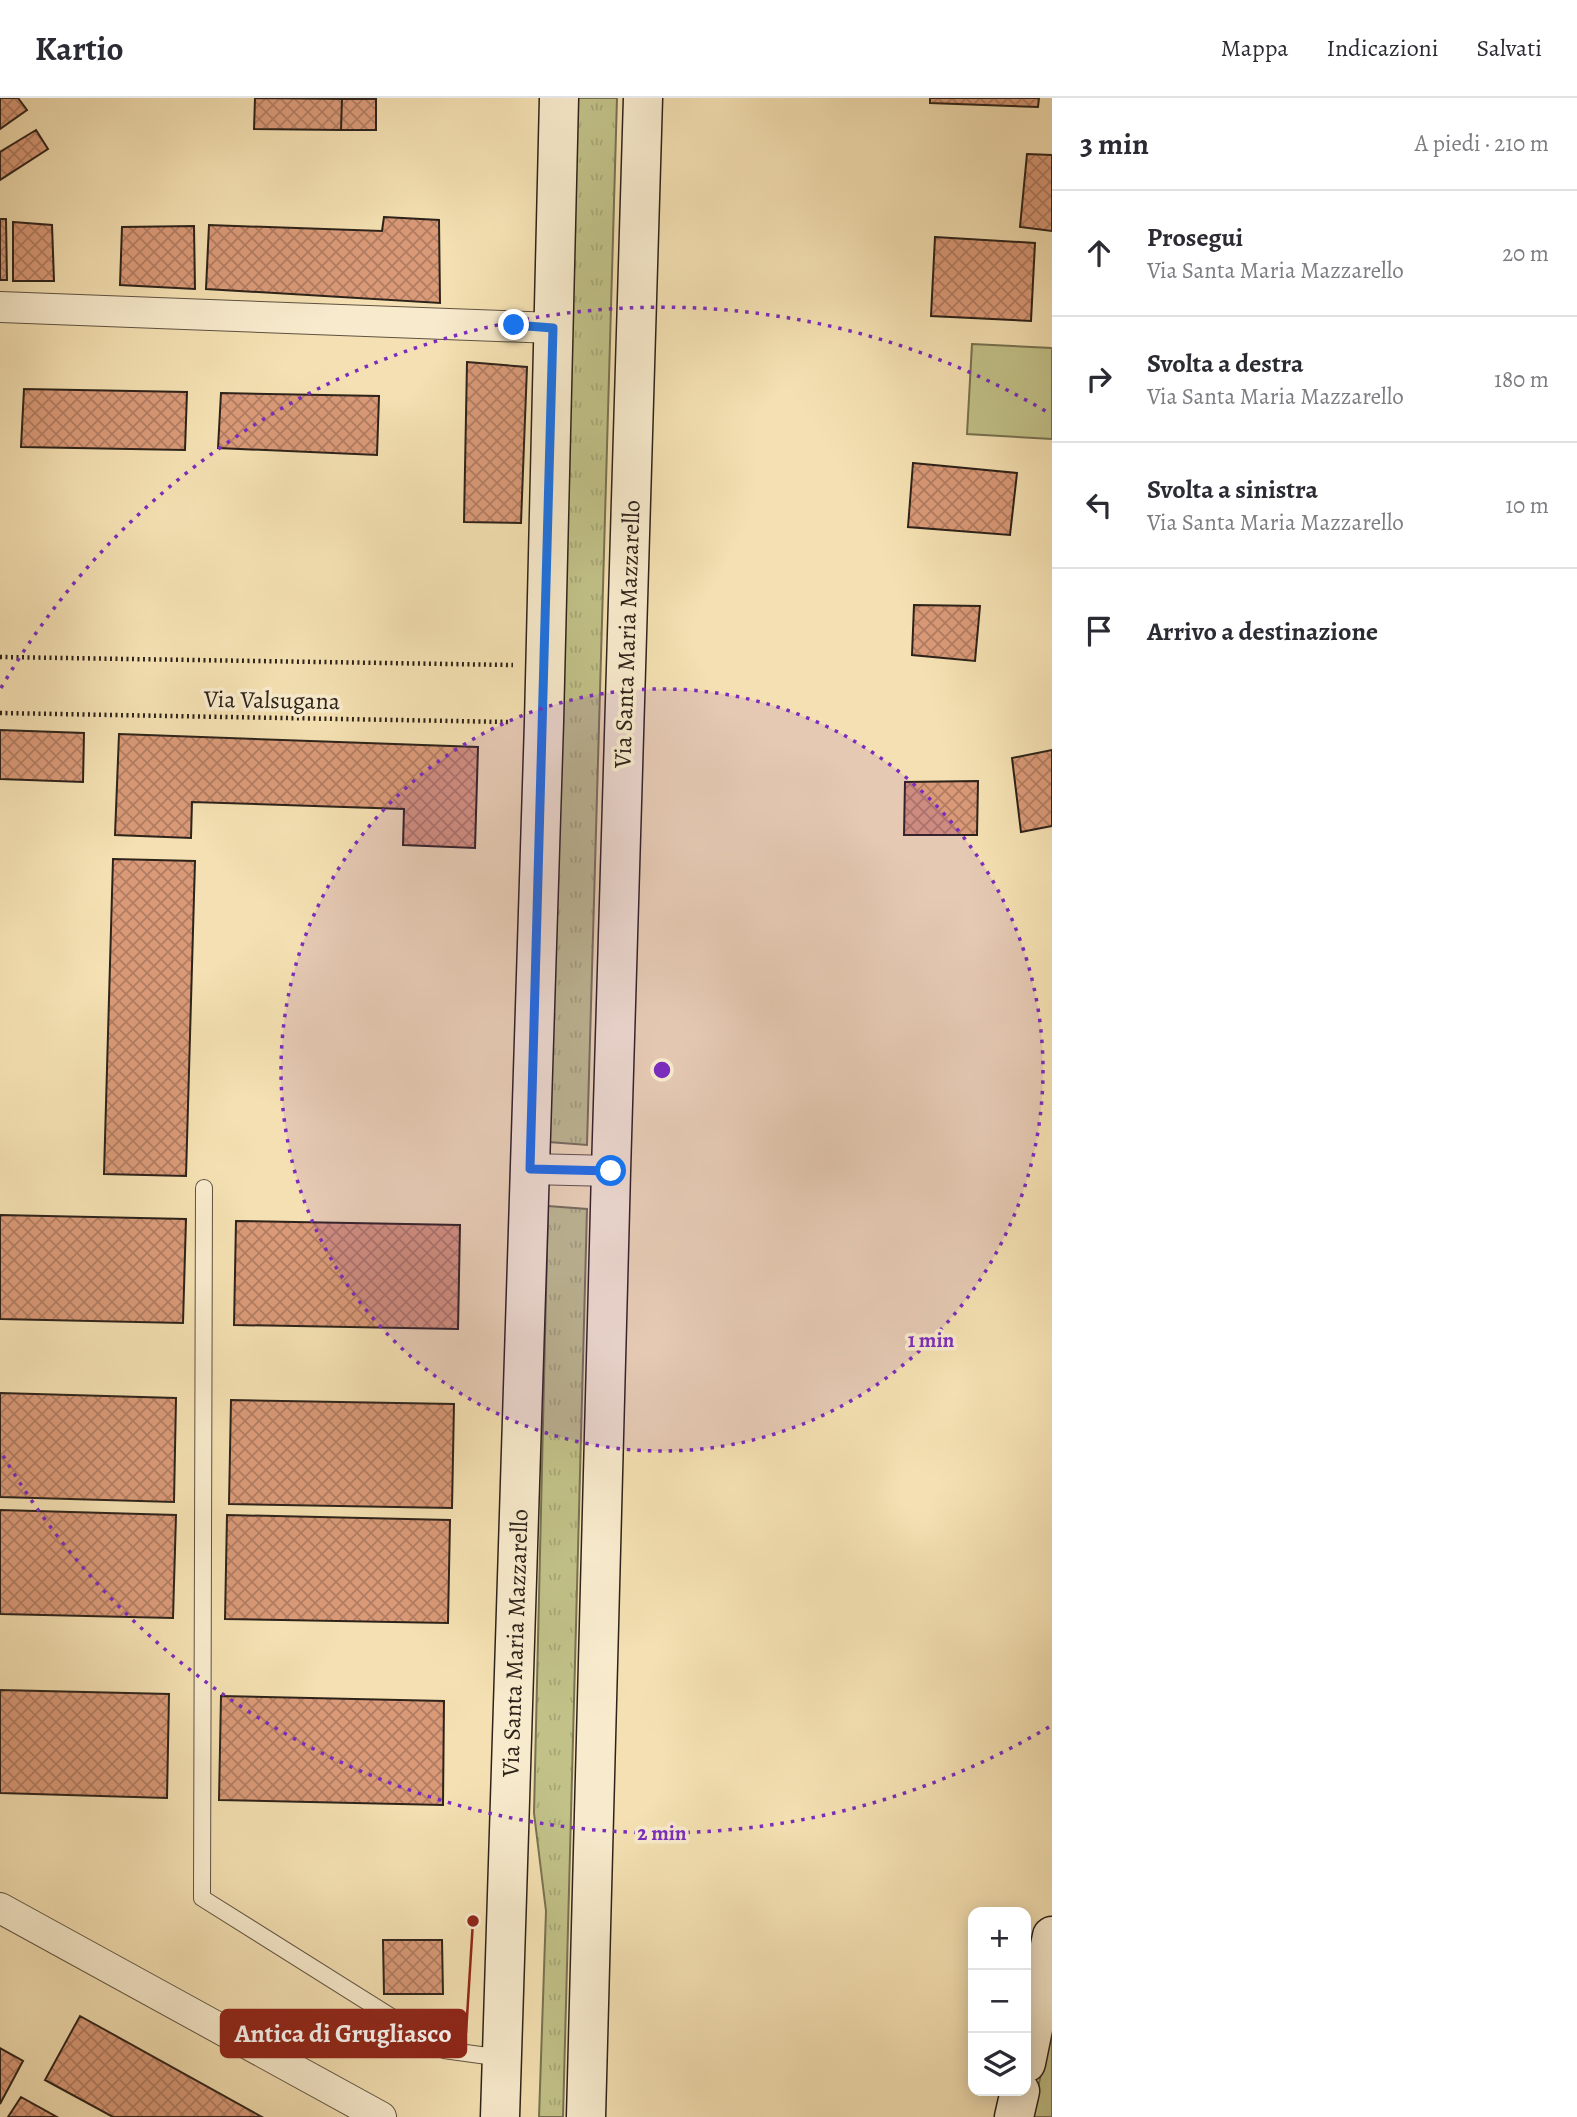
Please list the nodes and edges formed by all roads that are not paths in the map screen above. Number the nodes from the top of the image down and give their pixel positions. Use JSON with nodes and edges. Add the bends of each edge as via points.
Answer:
{"nodes":[{"id":1,"x":559,"y":98,"type":"edge"},
{"id":2,"x":643,"y":98,"type":"edge"},
{"id":3,"x":0,"y":307,"type":"edge"},
{"id":4,"x":553,"y":328,"type":"junction"},
{"id":5,"x":530,"y":1169,"type":"junction"},
{"id":6,"x":611,"y":1171,"type":"junction"},
{"id":7,"x":204,"y":1188,"type":"dead end"},
{"id":8,"x":0,"y":1908,"type":"edge"},
{"id":9,"x":1052,"y":1936,"type":"edge"},
{"id":10,"x":1031,"y":2039,"type":"edge"},
{"id":11,"x":502,"y":2058,"type":"junction"},
{"id":12,"x":1019,"y":2096,"type":"edge"},
{"id":13,"x":381,"y":2117,"type":"edge"},
{"id":14,"x":500,"y":2117,"type":"edge"},
{"id":15,"x":586,"y":2117,"type":"edge"},
{"id":16,"x":1014,"y":2117,"type":"edge"}],
"edges":[{"from":1,"to":4,"type":"main road","name":"Via Santa Maria Mazzarello"},
{"from":2,"to":6,"type":"main road","name":"Via Santa Maria Mazzarello"},
{"from":3,"to":4,"type":"street"},
{"from":4,"to":5,"type":"main road","name":"Via Santa Maria Mazzarello"},
{"from":5,"to":6,"type":"street"},
{"from":5,"to":11,"type":"main road","name":"Via Santa Maria Mazzarello"},
{"from":6,"to":15,"type":"main road","name":"Via Santa Maria Mazzarello"},
{"from":7,"to":11,"type":"lane","via":[[202,1898],[444,2050]]},
{"from":8,"to":13,"type":"street"},
{"from":9,"to":10,"type":"main road"},
{"from":11,"to":14,"type":"main road","name":"Via Santa Maria Mazzarello"},
{"from":12,"to":16,"type":"main road"}]}
